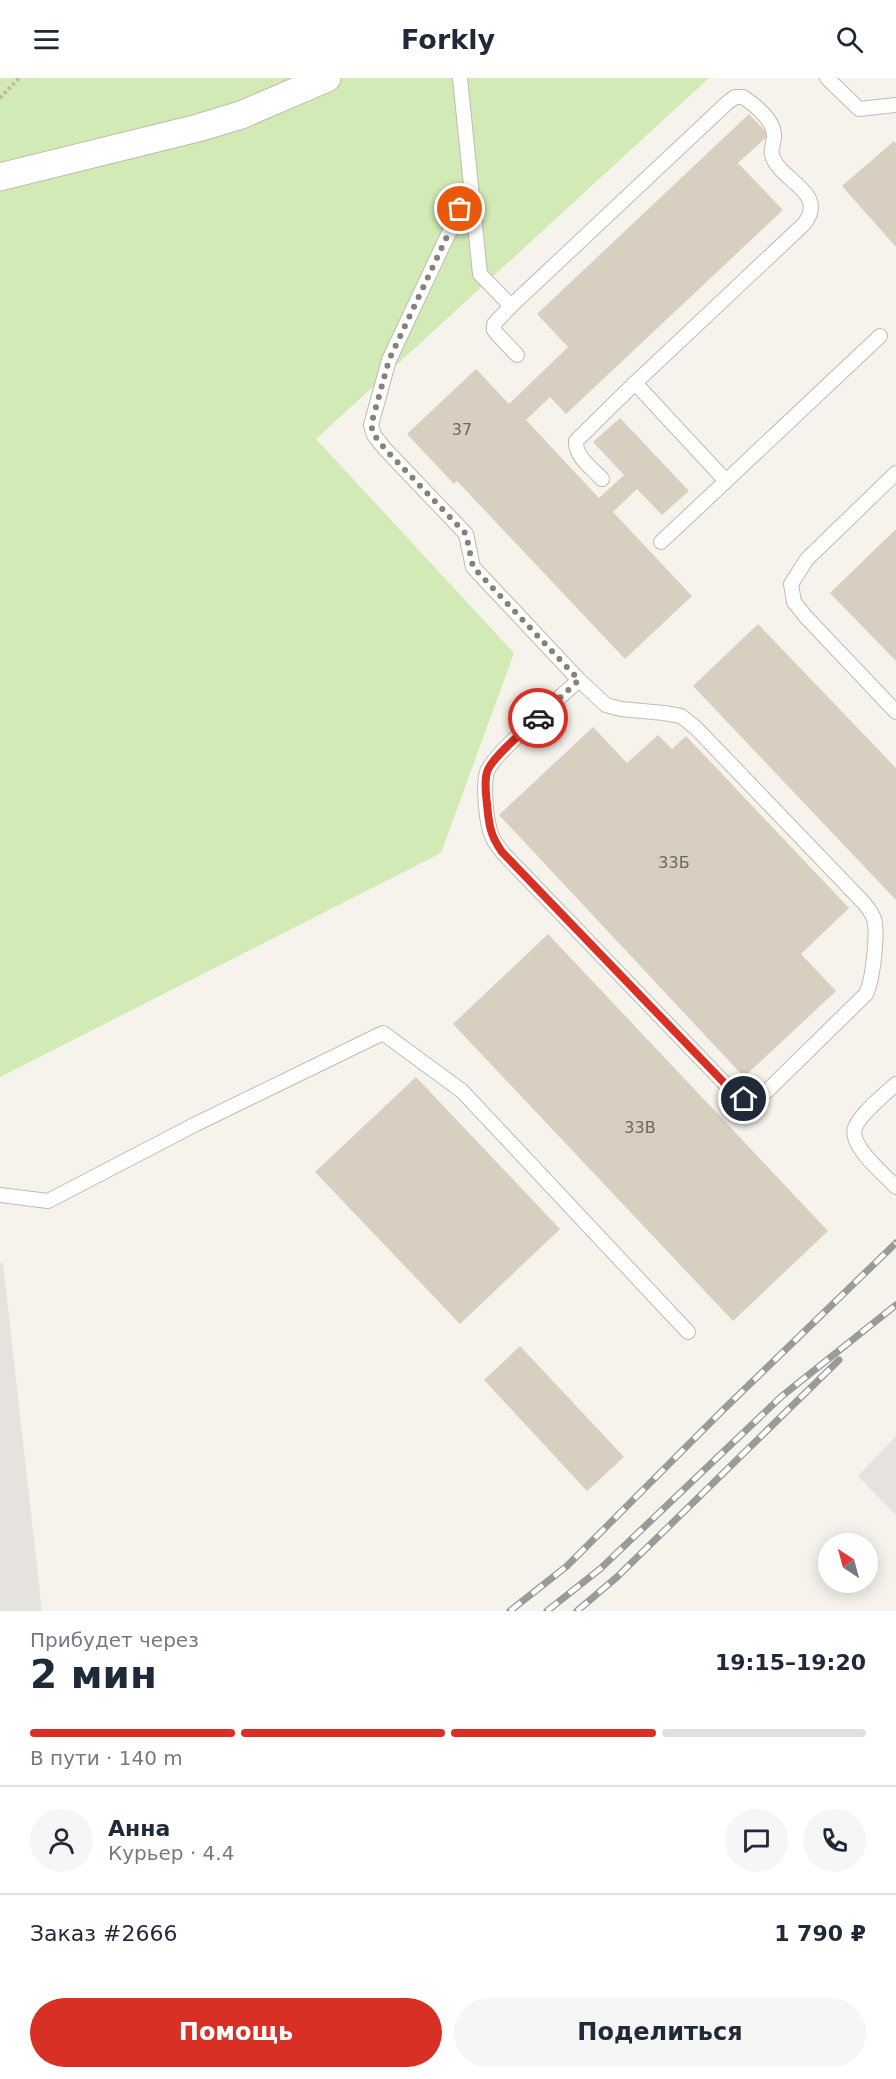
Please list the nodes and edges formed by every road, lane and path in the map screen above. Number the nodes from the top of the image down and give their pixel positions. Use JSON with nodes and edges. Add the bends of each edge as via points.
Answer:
{"nodes":[{"id":1,"x":19,"y":78,"type":"edge"},
{"id":2,"x":327,"y":78,"type":"edge"},
{"id":3,"x":460,"y":78,"type":"edge"},
{"id":4,"x":827,"y":78,"type":"edge"},
{"id":5,"x":0,"y":98,"type":"edge"},
{"id":6,"x":896,"y":105,"type":"edge"},
{"id":7,"x":0,"y":177,"type":"edge"},
{"id":8,"x":470,"y":188,"type":"junction"},
{"id":9,"x":511,"y":306,"type":"junction"},
{"id":10,"x":880,"y":336,"type":"dead end"},
{"id":11,"x":517,"y":355,"type":"dead end"},
{"id":12,"x":635,"y":383,"type":"junction"},
{"id":13,"x":896,"y":473,"type":"edge"},
{"id":14,"x":602,"y":479,"type":"dead end"},
{"id":15,"x":726,"y":481,"type":"junction"},
{"id":16,"x":661,"y":542,"type":"dead end"},
{"id":17,"x":579,"y":680,"type":"junction"},
{"id":18,"x":896,"y":712,"type":"edge"},
{"id":19,"x":896,"y":1084,"type":"edge"},
{"id":20,"x":896,"y":1187,"type":"edge"},
{"id":21,"x":0,"y":1195,"type":"edge"},
{"id":22,"x":688,"y":1332,"type":"dead end"}],
"edges":[{"from":1,"to":5,"type":"path"},
{"from":2,"to":7,"type":"street","via":[[241,115]]},
{"from":3,"to":8,"type":"lane"},
{"from":4,"to":6,"type":"lane","via":[[859,109]]},
{"from":8,"to":9,"type":"lane","via":[[480,274]]},
{"from":8,"to":17,"type":"lane","via":[[389,360],[371,425],[385,449],[466,534],[473,567]]},
{"from":9,"to":11,"type":"lane","via":[[494,324],[494,330]]},
{"from":9,"to":12,"type":"lane","via":[[727,103],[743,97],[769,121],[774,130],[772,155],[807,196],[812,214]]},
{"from":10,"to":15,"type":"lane"},
{"from":12,"to":14,"type":"lane","via":[[576,441],[580,456]]},
{"from":12,"to":15,"type":"lane"},
{"from":13,"to":18,"type":"lane","via":[[807,559],[791,584],[794,602],[806,618]]},
{"from":15,"to":16,"type":"lane"},
{"from":17,"to":17,"type":"lane","via":[[487,770],[492,837],[502,852],[733,1092],[754,1100],[866,994],[873,971],[874,921],[864,903],[696,728],[681,716],[606,705]]},
{"from":19,"to":20,"type":"lane","via":[[861,1118],[854,1139]]},
{"from":21,"to":22,"type":"lane","via":[[48,1201],[383,1033],[462,1091]]}]}
